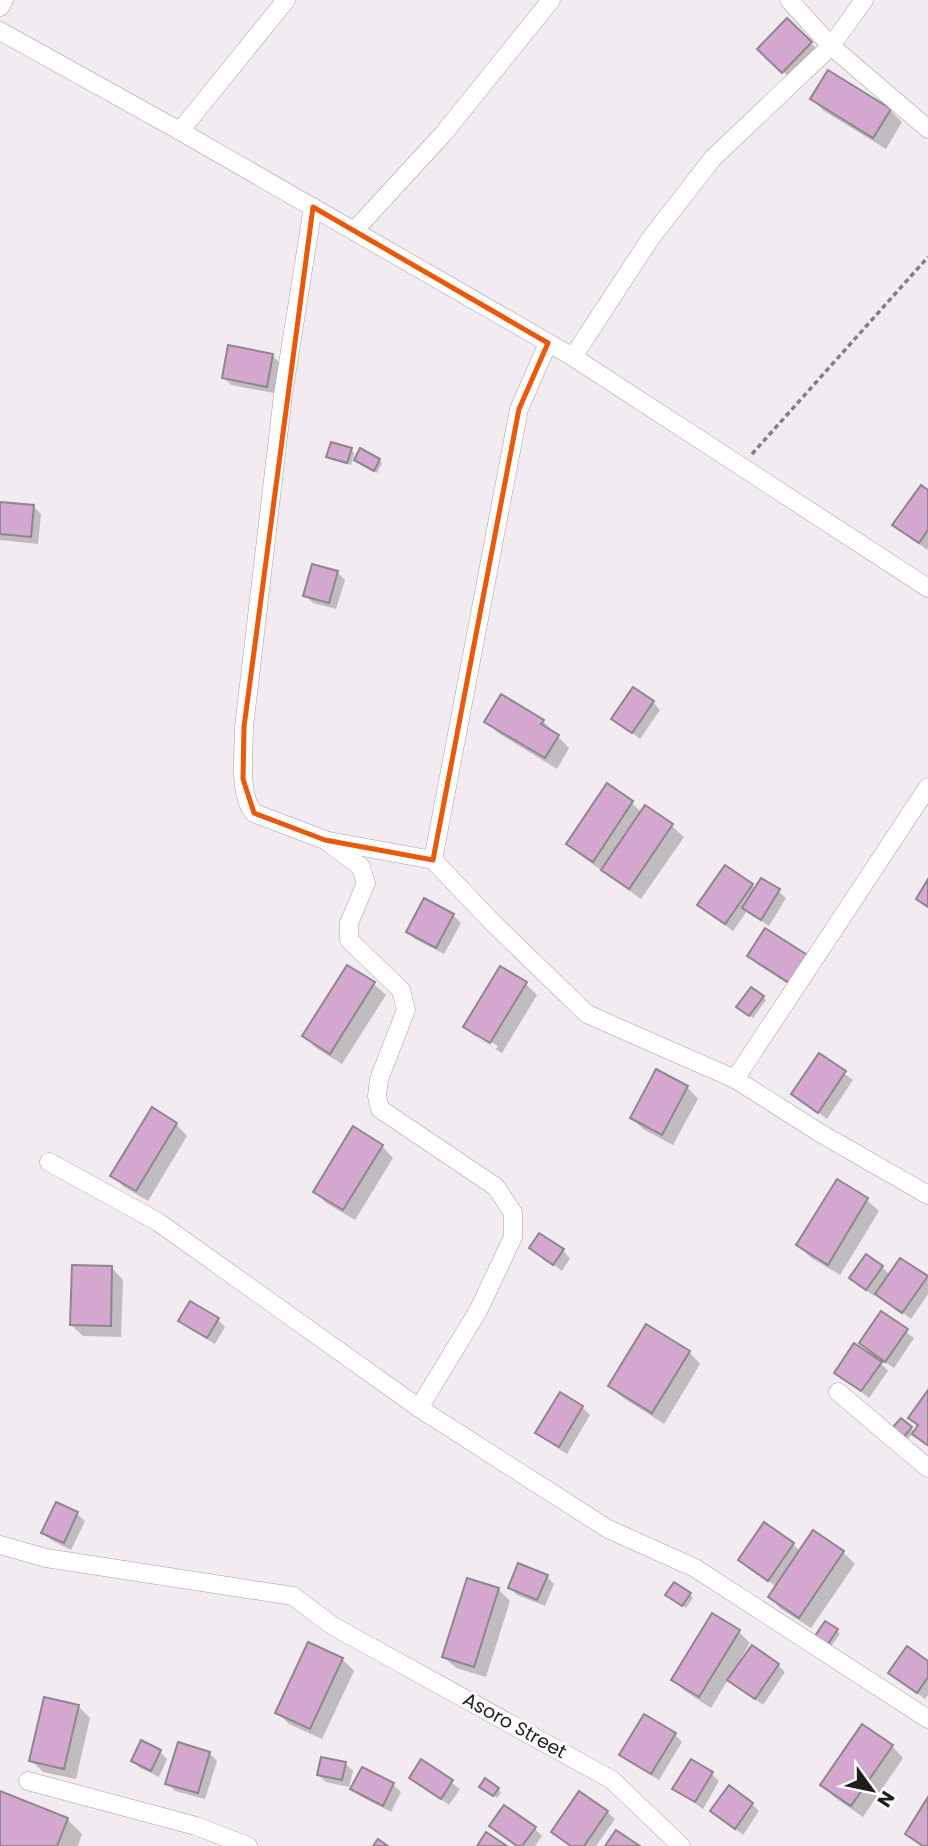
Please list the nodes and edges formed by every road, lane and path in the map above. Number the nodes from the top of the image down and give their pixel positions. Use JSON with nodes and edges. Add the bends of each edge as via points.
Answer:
{"nodes":[{"id":1,"x":4,"y":0,"type":"edge"},
{"id":2,"x":286,"y":0,"type":"edge"},
{"id":3,"x":551,"y":0,"type":"edge"},
{"id":4,"x":789,"y":0,"type":"edge"},
{"id":5,"x":864,"y":0,"type":"edge"},
{"id":6,"x":0,"y":7,"type":"edge"},
{"id":7,"x":0,"y":31,"type":"edge"},
{"id":8,"x":831,"y":46,"type":"junction"},
{"id":9,"x":928,"y":129,"type":"edge"},
{"id":10,"x":180,"y":131,"type":"junction"},
{"id":11,"x":313,"y":208,"type":"junction"},
{"id":12,"x":354,"y":231,"type":"junction"},
{"id":13,"x":928,"y":257,"type":"edge"},
{"id":14,"x":548,"y":343,"type":"junction"},
{"id":15,"x":573,"y":357,"type":"junction"},
{"id":16,"x":741,"y":466,"type":"junction"},
{"id":17,"x":928,"y":588,"type":"edge"},
{"id":18,"x":928,"y":787,"type":"edge"},
{"id":19,"x":325,"y":840,"type":"junction"},
{"id":20,"x":433,"y":860,"type":"junction"},
{"id":21,"x":735,"y":1079,"type":"junction"},
{"id":22,"x":49,"y":1162,"type":"dead end"},
{"id":23,"x":928,"y":1195,"type":"edge"},
{"id":24,"x":838,"y":1392,"type":"dead end"},
{"id":25,"x":419,"y":1408,"type":"junction"},
{"id":26,"x":928,"y":1468,"type":"edge"},
{"id":27,"x":0,"y":1545,"type":"edge"},
{"id":28,"x":928,"y":1720,"type":"edge"},
{"id":29,"x":29,"y":1781,"type":"dead end"},
{"id":30,"x":248,"y":1846,"type":"edge"},
{"id":31,"x":681,"y":1846,"type":"edge"}],
"edges":[{"from":1,"to":6,"type":"street"},
{"from":2,"to":10,"type":"street"},
{"from":3,"to":12,"type":"street","via":[[444,132]]},
{"from":4,"to":8,"type":"street"},
{"from":5,"to":8,"type":"street"},
{"from":7,"to":10,"type":"street"},
{"from":8,"to":9,"type":"street"},
{"from":8,"to":15,"type":"street","via":[[713,158],[650,239]]},
{"from":10,"to":11,"type":"street"},
{"from":11,"to":12,"type":"street"},
{"from":11,"to":19,"type":"street","via":[[280,421],[244,727],[243,779],[247,806],[254,813]]},
{"from":12,"to":14,"type":"street"},
{"from":13,"to":16,"type":"path"},
{"from":14,"to":15,"type":"street"},
{"from":14,"to":20,"type":"street","via":[[519,409]]},
{"from":15,"to":16,"type":"street"},
{"from":16,"to":17,"type":"street"},
{"from":18,"to":21,"type":"street"},
{"from":19,"to":20,"type":"street"},
{"from":19,"to":25,"type":"street","via":[[361,867],[366,883],[349,923],[349,940],[401,990],[406,1010],[379,1079],[380,1109],[496,1187],[513,1213],[513,1237],[478,1311]]},
{"from":20,"to":21,"type":"street","via":[[587,1014]]},
{"from":21,"to":23,"type":"street"},
{"from":22,"to":25,"type":"street","via":[[159,1222]]},
{"from":24,"to":26,"type":"street"},
{"from":25,"to":28,"type":"street","via":[[608,1530],[695,1568]]},
{"from":27,"to":31,"type":"street","name":"Asoro Street","via":[[46,1558],[293,1596],[333,1626],[612,1780]]},
{"from":29,"to":30,"type":"street","via":[[196,1826]]}]}
